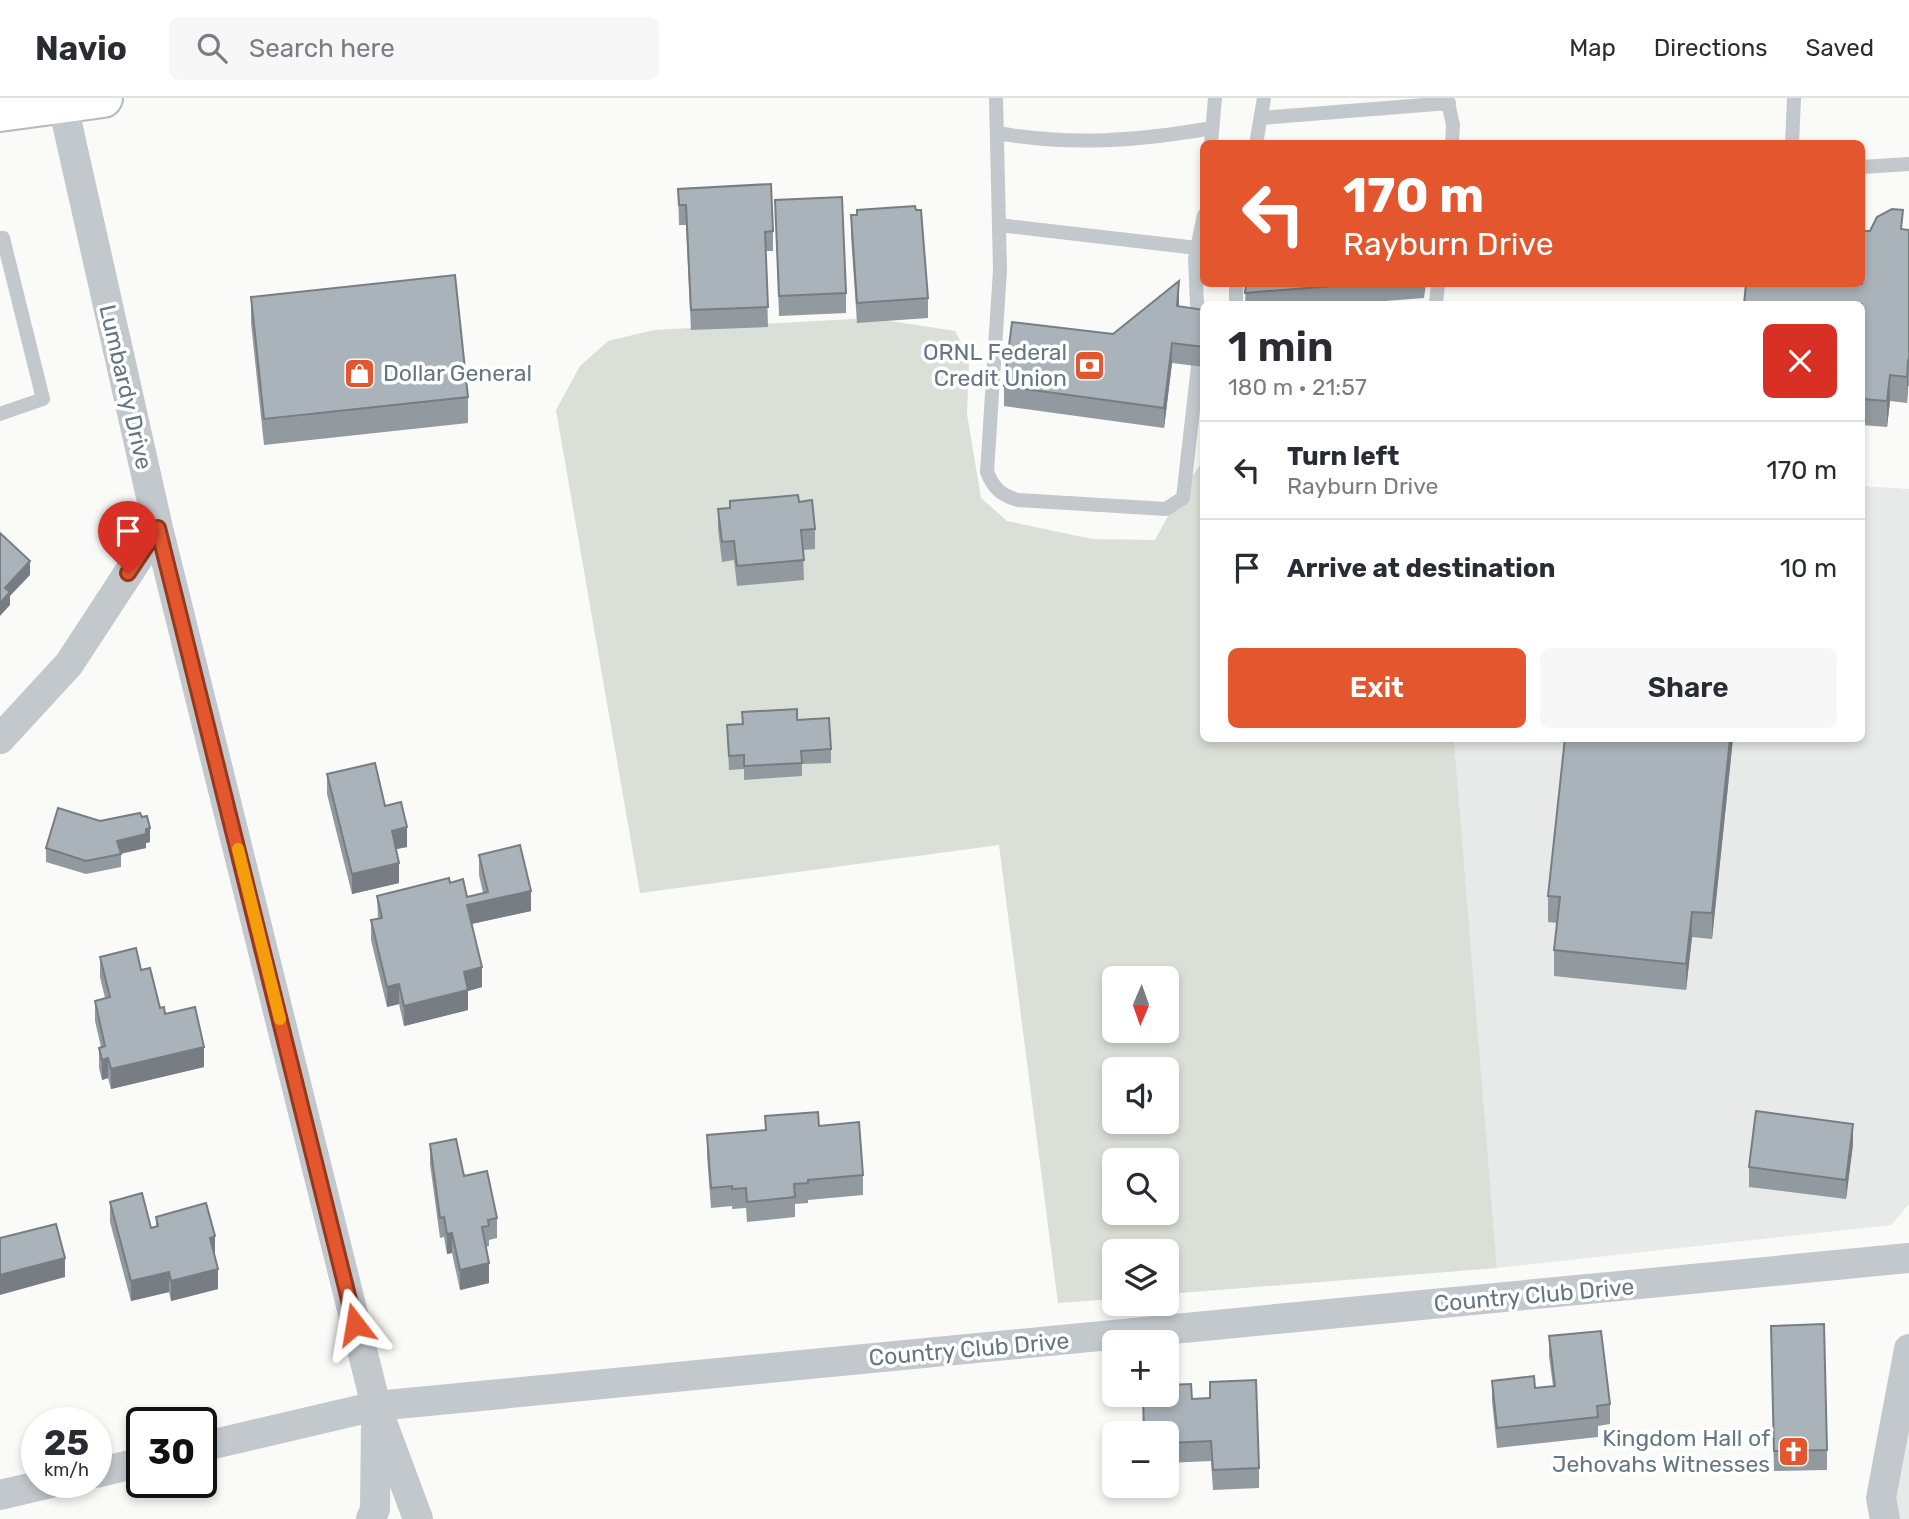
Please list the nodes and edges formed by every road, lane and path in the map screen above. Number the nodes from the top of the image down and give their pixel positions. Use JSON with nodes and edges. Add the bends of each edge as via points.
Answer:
{"nodes":[{"id":1,"x":103,"y":98,"type":"edge"},
{"id":2,"x":996,"y":98,"type":"edge"},
{"id":3,"x":1215,"y":98,"type":"edge"},
{"id":4,"x":1264,"y":98,"type":"edge"},
{"id":5,"x":1794,"y":98,"type":"edge"},
{"id":6,"x":62,"y":101,"type":"junction"},
{"id":7,"x":1448,"y":101,"type":"edge"},
{"id":8,"x":0,"y":112,"type":"edge"},
{"id":9,"x":1261,"y":118,"type":"junction"},
{"id":10,"x":1212,"y":128,"type":"junction"},
{"id":11,"x":997,"y":133,"type":"junction"},
{"id":12,"x":1211,"y":140,"type":"edge"},
{"id":13,"x":1257,"y":140,"type":"edge"},
{"id":14,"x":1452,"y":140,"type":"edge"},
{"id":15,"x":1792,"y":140,"type":"edge"},
{"id":16,"x":1909,"y":164,"type":"edge"},
{"id":17,"x":1865,"y":167,"type":"edge"},
{"id":18,"x":999,"y":225,"type":"junction"},
{"id":19,"x":1200,"y":237,"type":"edge"},
{"id":20,"x":0,"y":238,"type":"edge"},
{"id":21,"x":1198,"y":248,"type":"junction"},
{"id":22,"x":1198,"y":329,"type":"edge"},
{"id":23,"x":1198,"y":366,"type":"edge"},
{"id":24,"x":0,"y":414,"type":"edge"},
{"id":25,"x":158,"y":528,"type":"junction"},
{"id":26,"x":0,"y":739,"type":"edge"},
{"id":27,"x":1909,"y":1258,"type":"edge"},
{"id":28,"x":1909,"y":1349,"type":"edge"},
{"id":29,"x":376,"y":1406,"type":"junction"},
{"id":30,"x":217,"y":1443,"type":"edge"},
{"id":31,"x":21,"y":1491,"type":"edge"},
{"id":32,"x":0,"y":1496,"type":"edge"},
{"id":33,"x":371,"y":1519,"type":"edge"},
{"id":34,"x":418,"y":1519,"type":"edge"},
{"id":35,"x":1885,"y":1519,"type":"edge"}],
"edges":[{"from":1,"to":6,"type":"main road"},
{"from":2,"to":11,"type":"lane"},
{"from":3,"to":10,"type":"lane"},
{"from":4,"to":9,"type":"lane"},
{"from":5,"to":15,"type":"lane"},
{"from":6,"to":8,"type":"main road"},
{"from":6,"to":25,"type":"street","name":"Lumbardy Drive"},
{"from":7,"to":9,"type":"lane"},
{"from":7,"to":14,"type":"lane"},
{"from":9,"to":13,"type":"lane"},
{"from":10,"to":11,"type":"lane","via":[[1092,143],[1046,142]]},
{"from":10,"to":12,"type":"lane"},
{"from":11,"to":18,"type":"lane"},
{"from":16,"to":17,"type":"lane"},
{"from":18,"to":21,"type":"lane"},
{"from":18,"to":23,"type":"lane","via":[[987,472],[1002,495],[1018,500],[1167,509],[1183,498]]},
{"from":19,"to":21,"type":"lane"},
{"from":20,"to":24,"type":"lane","via":[[43,399]]},
{"from":21,"to":22,"type":"lane"},
{"from":25,"to":26,"type":"street","via":[[69,664]]},
{"from":25,"to":29,"type":"street","name":"Lumbardy Drive"},
{"from":27,"to":29,"type":"street","name":"Country Club Drive"},
{"from":28,"to":35,"type":"street","via":[[1881,1498]]},
{"from":29,"to":30,"type":"street","name":"Country Club Drive"},
{"from":29,"to":33,"type":"street","via":[[375,1509]]},
{"from":29,"to":34,"type":"street"},
{"from":31,"to":32,"type":"street"}]}
